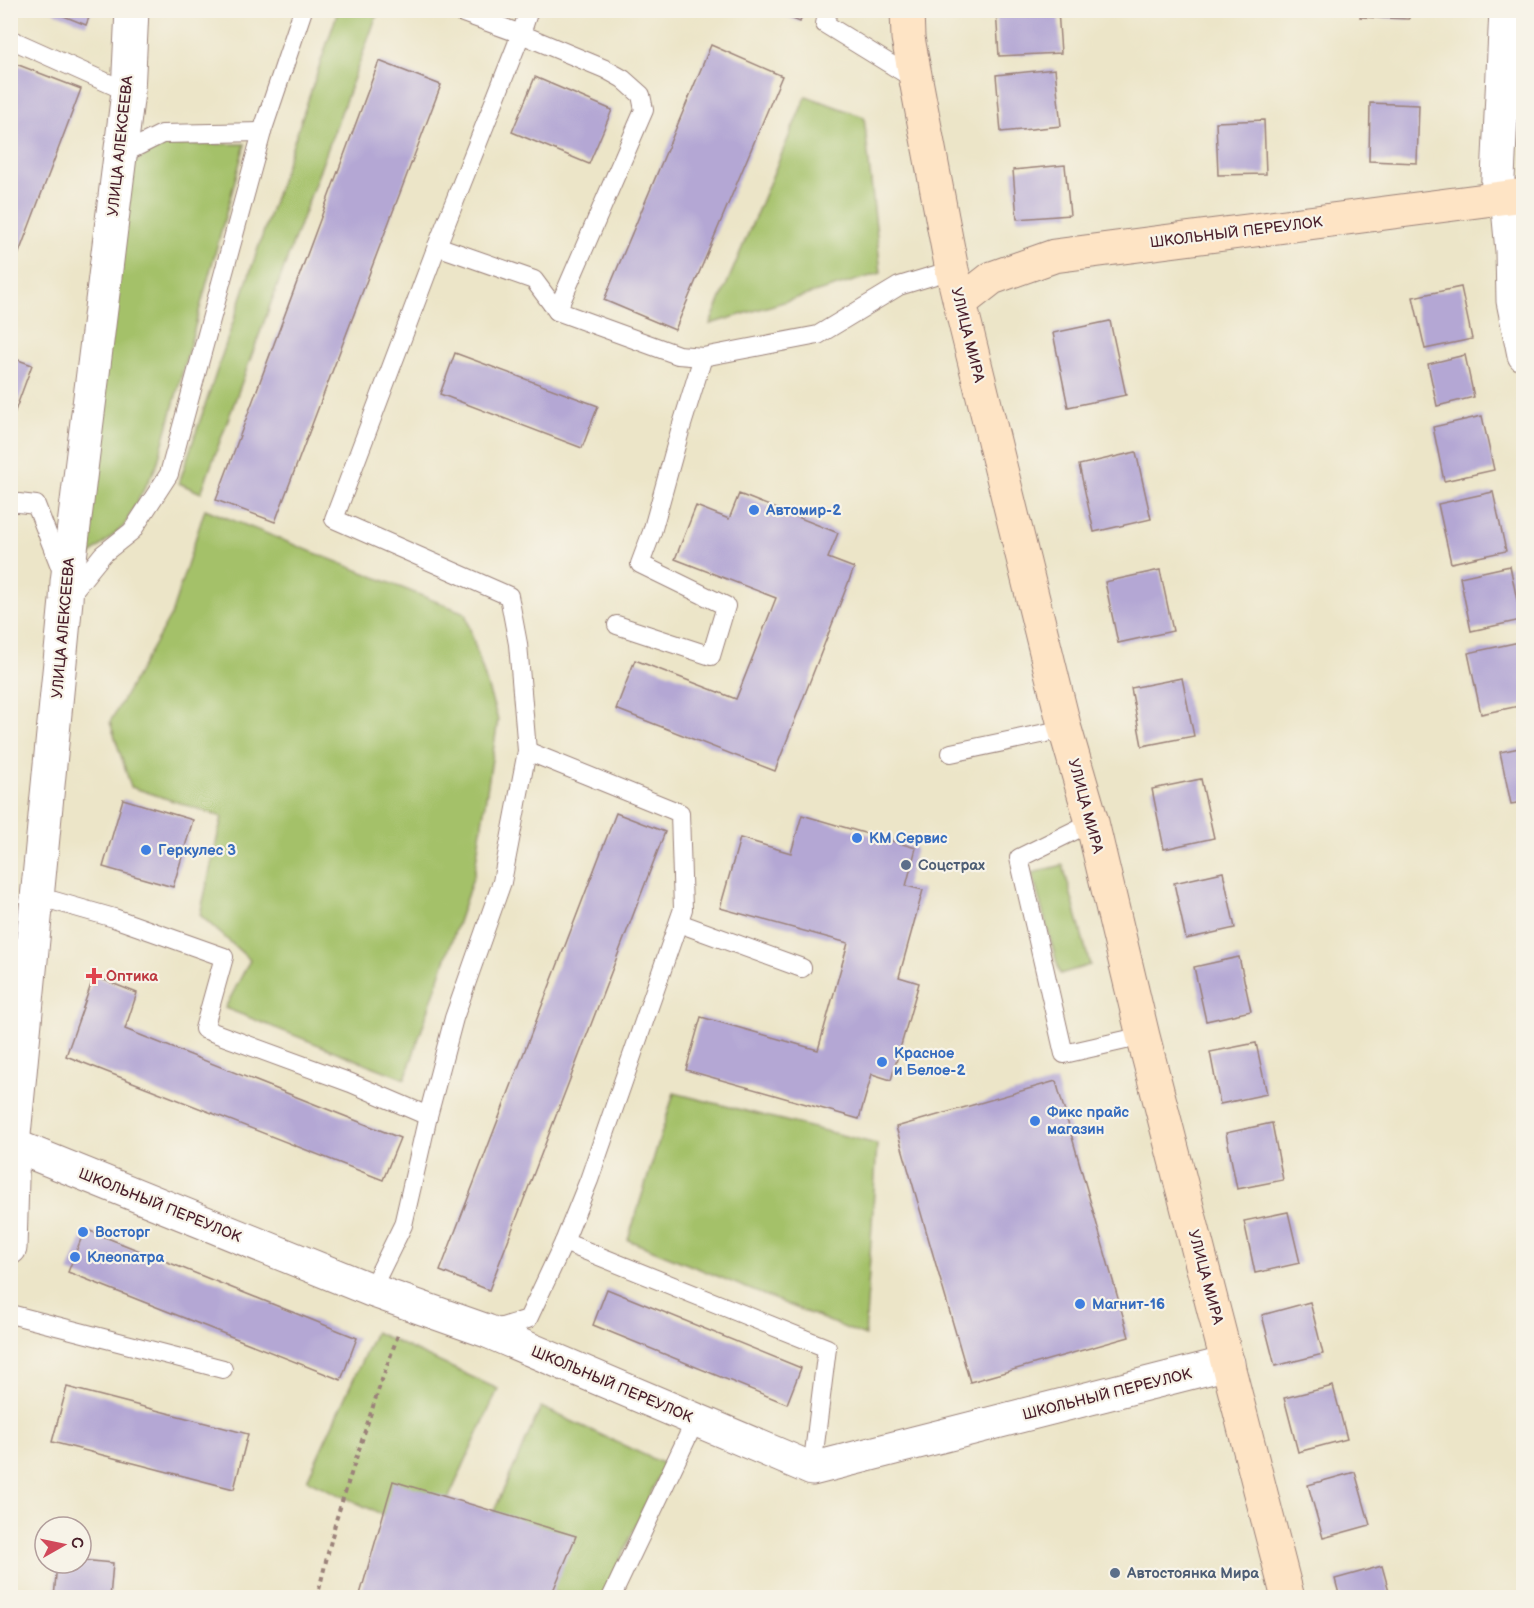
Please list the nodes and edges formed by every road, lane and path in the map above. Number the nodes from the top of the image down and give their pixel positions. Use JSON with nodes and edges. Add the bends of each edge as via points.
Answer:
{"nodes":[{"id":1,"x":132,"y":10,"type":"edge"},
{"id":2,"x":303,"y":10,"type":"edge"},
{"id":3,"x":455,"y":10,"type":"edge"},
{"id":4,"x":529,"y":10,"type":"edge"},
{"id":5,"x":828,"y":10,"type":"edge"},
{"id":6,"x":907,"y":10,"type":"edge"},
{"id":7,"x":1506,"y":10,"type":"edge"},
{"id":8,"x":521,"y":34,"type":"junction"},
{"id":9,"x":10,"y":39,"type":"edge"},
{"id":10,"x":916,"y":80,"type":"junction"},
{"id":11,"x":128,"y":92,"type":"junction"},
{"id":12,"x":262,"y":132,"type":"junction"},
{"id":13,"x":120,"y":155,"type":"junction"},
{"id":14,"x":1509,"y":197,"type":"edge"},
{"id":15,"x":437,"y":246,"type":"junction"},
{"id":16,"x":952,"y":270,"type":"junction"},
{"id":17,"x":960,"y":303,"type":"junction"},
{"id":18,"x":557,"y":311,"type":"junction"},
{"id":19,"x":1524,"y":355,"type":"edge"},
{"id":20,"x":703,"y":357,"type":"junction"},
{"id":21,"x":10,"y":502,"type":"edge"},
{"id":22,"x":66,"y":591,"type":"junction"},
{"id":23,"x":617,"y":625,"type":"dead end"},
{"id":24,"x":1065,"y":729,"type":"junction"},
{"id":25,"x":527,"y":751,"type":"junction"},
{"id":26,"x":951,"y":753,"type":"dead end"},
{"id":27,"x":1092,"y":822,"type":"junction"},
{"id":28,"x":37,"y":896,"type":"junction"},
{"id":29,"x":679,"y":923,"type":"junction"},
{"id":30,"x":802,"y":968,"type":"dead end"},
{"id":31,"x":1143,"y":1036,"type":"junction"},
{"id":32,"x":429,"y":1116,"type":"junction"},
{"id":33,"x":12,"y":1144,"type":"edge"},
{"id":34,"x":564,"y":1242,"type":"junction"},
{"id":35,"x":10,"y":1248,"type":"edge"},
{"id":36,"x":371,"y":1290,"type":"junction"},
{"id":37,"x":409,"y":1303,"type":"junction"},
{"id":38,"x":10,"y":1314,"type":"edge"},
{"id":39,"x":487,"y":1331,"type":"junction"},
{"id":40,"x":1228,"y":1363,"type":"junction"},
{"id":41,"x":223,"y":1369,"type":"dead end"},
{"id":42,"x":696,"y":1419,"type":"junction"},
{"id":43,"x":812,"y":1468,"type":"junction"},
{"id":44,"x":317,"y":1598,"type":"edge"},
{"id":45,"x":611,"y":1598,"type":"edge"},
{"id":46,"x":1288,"y":1598,"type":"edge"}],
"edges":[{"from":1,"to":11,"type":"street","name":"УЛИЦА АЛЕКСЕЕВА"},
{"from":2,"to":12,"type":"lane"},
{"from":3,"to":8,"type":"lane"},
{"from":4,"to":8,"type":"lane"},
{"from":5,"to":10,"type":"lane","via":[[825,24]]},
{"from":6,"to":10,"type":"main road","name":"УЛИЦА МИРА"},
{"from":7,"to":14,"type":"street"},
{"from":8,"to":15,"type":"lane"},
{"from":8,"to":18,"type":"lane","via":[[623,79],[641,94],[644,110]]},
{"from":9,"to":11,"type":"lane"},
{"from":10,"to":16,"type":"main road","name":"УЛИЦА МИРА"},
{"from":11,"to":13,"type":"street","name":"УЛИЦА АЛЕКСЕЕВА"},
{"from":12,"to":13,"type":"lane","via":[[162,134]]},
{"from":12,"to":22,"type":"lane","via":[[169,474],[132,531]]},
{"from":13,"to":22,"type":"street","name":"УЛИЦА АЛЕКСЕЕВА"},
{"from":14,"to":17,"type":"main road","name":"ШКОЛЬНЫЙ ПЕРЕУЛОК","via":[[1053,255],[993,278]]},
{"from":14,"to":19,"type":"street","via":[[1513,301]]},
{"from":15,"to":18,"type":"lane","via":[[534,280]]},
{"from":15,"to":25,"type":"lane","via":[[334,519],[509,596],[518,644]]},
{"from":16,"to":17,"type":"main road","name":"УЛИЦА МИРА"},
{"from":16,"to":20,"type":"lane","via":[[899,286],[818,335]]},
{"from":17,"to":24,"type":"main road","name":"УЛИЦА МИРА"},
{"from":18,"to":20,"type":"lane","via":[[678,355]]},
{"from":20,"to":23,"type":"lane","via":[[640,564],[726,606],[711,656]]},
{"from":21,"to":22,"type":"lane","via":[[36,505]]},
{"from":22,"to":28,"type":"street","name":"УЛИЦА АЛЕКСЕЕВА"},
{"from":24,"to":26,"type":"lane"},
{"from":24,"to":27,"type":"main road","name":"УЛИЦА МИРА"},
{"from":25,"to":29,"type":"lane","via":[[680,813],[683,909]]},
{"from":25,"to":32,"type":"lane","via":[[502,882],[454,1018]]},
{"from":27,"to":31,"type":"main road","name":"УЛИЦА МИРА"},
{"from":27,"to":31,"type":"lane","via":[[1019,858],[1064,1054]]},
{"from":28,"to":32,"type":"lane","via":[[224,957],[204,1029]]},
{"from":28,"to":33,"type":"street","name":"УЛИЦА АЛЕКСЕЕВА"},
{"from":29,"to":30,"type":"lane"},
{"from":29,"to":34,"type":"lane"},
{"from":31,"to":40,"type":"main road","name":"УЛИЦА МИРА"},
{"from":32,"to":36,"type":"lane","via":[[403,1225]]},
{"from":33,"to":35,"type":"street","name":"УЛИЦА АЛЕКСЕЕВА"},
{"from":33,"to":36,"type":"street","name":"ШКОЛЬНЫЙ ПЕРЕУЛОК"},
{"from":34,"to":39,"type":"lane","via":[[528,1319]]},
{"from":34,"to":43,"type":"lane","via":[[827,1348]]},
{"from":36,"to":37,"type":"street","name":"ШКОЛЬНЫЙ ПЕРЕУЛОК"},
{"from":37,"to":39,"type":"street","name":"ШКОЛЬНЫЙ ПЕРЕУЛОК"},
{"from":37,"to":44,"type":"path","via":[[336,1520]]},
{"from":38,"to":41,"type":"lane"},
{"from":39,"to":42,"type":"street","name":"ШКОЛЬНЫЙ ПЕРЕУЛОК"},
{"from":40,"to":43,"type":"street","name":"ШКОЛЬНЫЙ ПЕРЕУЛОК"},
{"from":40,"to":46,"type":"main road","name":"УЛИЦА МИРА"},
{"from":42,"to":43,"type":"street","name":"ШКОЛЬНЫЙ ПЕРЕУЛОК"},
{"from":42,"to":45,"type":"lane"}]}
